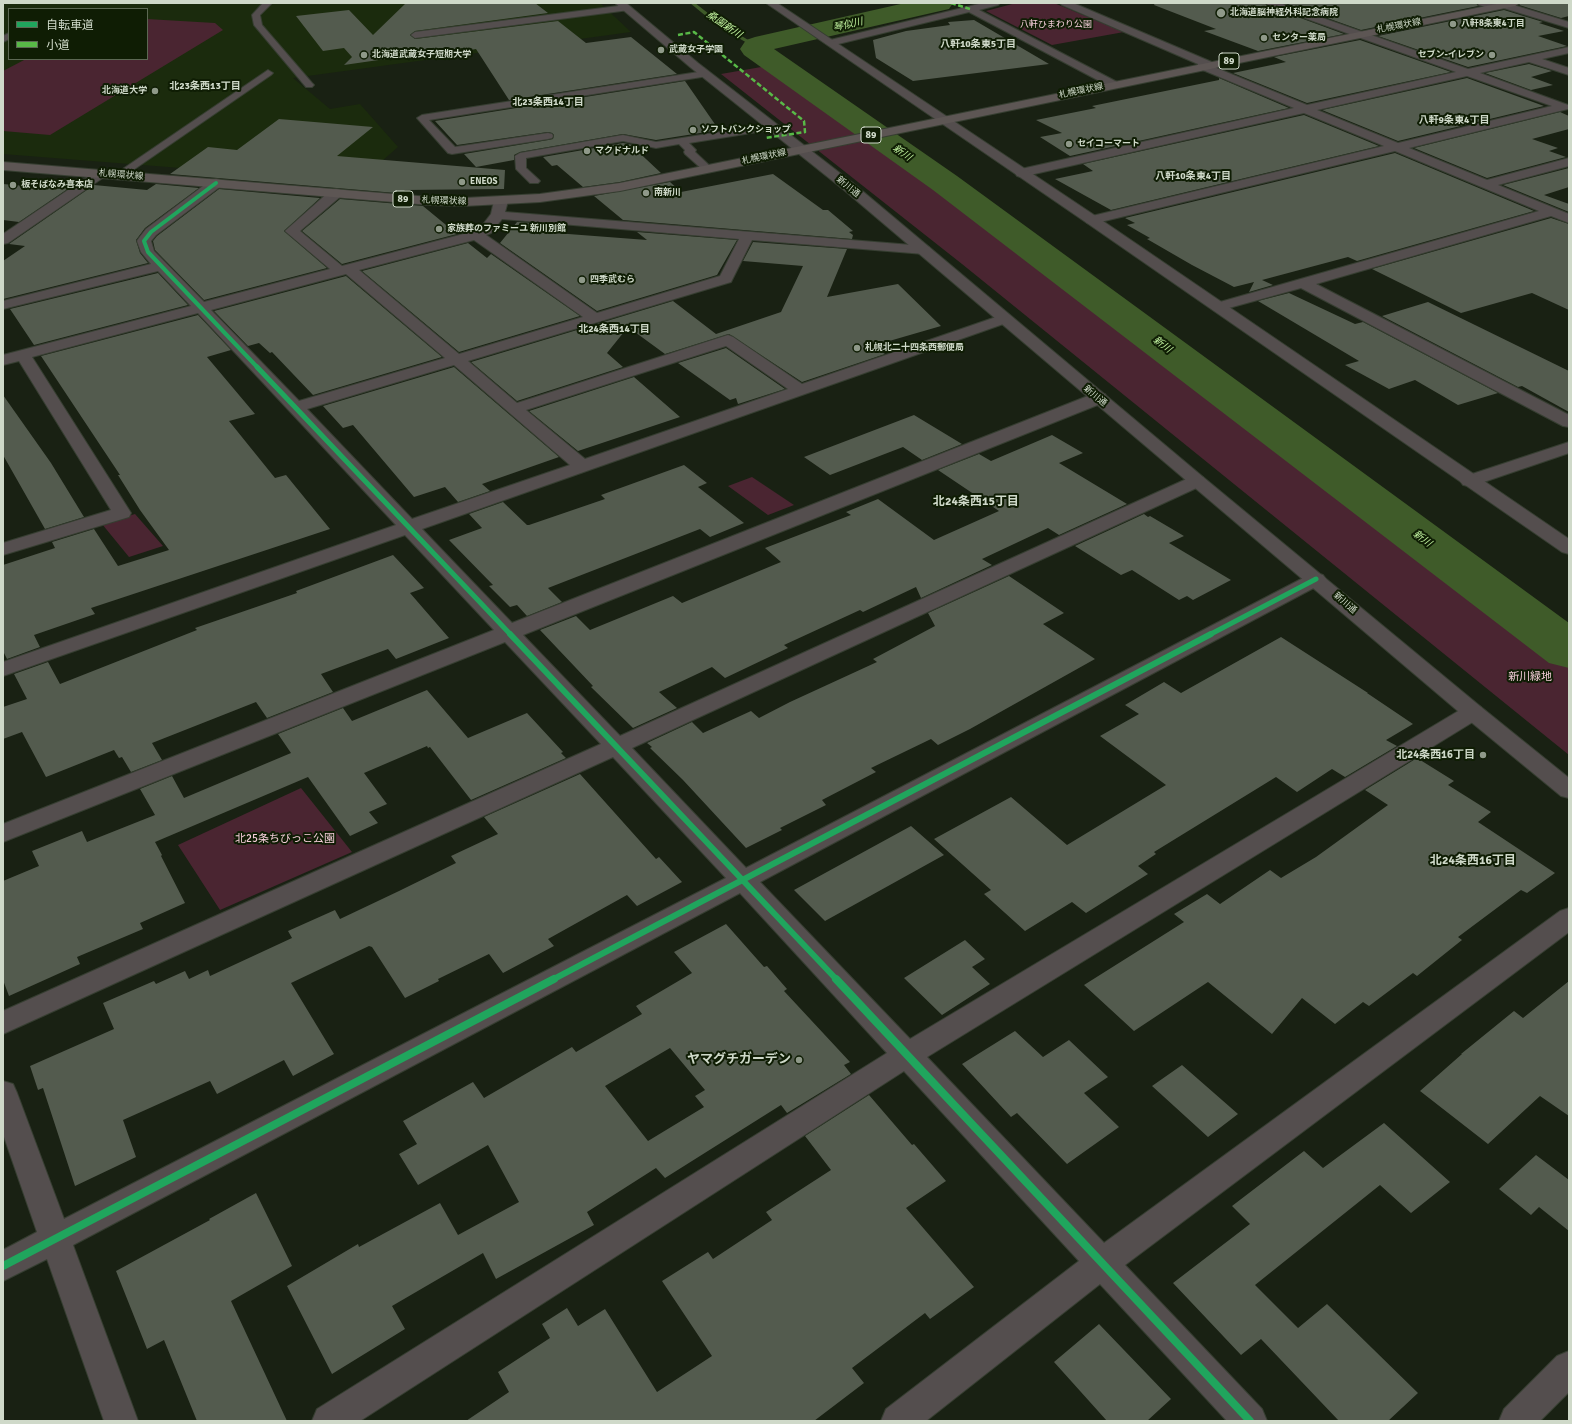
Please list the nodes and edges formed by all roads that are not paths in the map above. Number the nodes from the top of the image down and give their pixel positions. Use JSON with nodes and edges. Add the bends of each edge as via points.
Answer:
{"nodes":[{"id":1,"x":268,"y":3,"type":"edge"},
{"id":2,"x":771,"y":3,"type":"edge"},
{"id":3,"x":995,"y":3,"type":"edge"},
{"id":4,"x":1065,"y":3,"type":"edge"},
{"id":5,"x":1271,"y":3,"type":"edge"},
{"id":6,"x":1482,"y":3,"type":"edge"},
{"id":7,"x":1515,"y":3,"type":"edge"},
{"id":8,"x":623,"y":5,"type":"edge"},
{"id":9,"x":1499,"y":6,"type":"junction"},
{"id":10,"x":970,"y":9,"type":"junction"},
{"id":11,"x":1569,"y":25,"type":"edge"},
{"id":12,"x":1358,"y":34,"type":"junction"},
{"id":13,"x":415,"y":36,"type":"dead end"},
{"id":14,"x":828,"y":42,"type":"junction"},
{"id":15,"x":1569,"y":50,"type":"edge"},
{"id":16,"x":1530,"y":59,"type":"junction"},
{"id":17,"x":1206,"y":66,"type":"junction"},
{"id":18,"x":1569,"y":72,"type":"edge"},
{"id":19,"x":268,"y":73,"type":"dead end"},
{"id":20,"x":1467,"y":73,"type":"junction"},
{"id":21,"x":705,"y":74,"type":"junction"},
{"id":22,"x":1113,"y":84,"type":"junction"},
{"id":23,"x":309,"y":85,"type":"dead end"},
{"id":24,"x":1566,"y":107,"type":"edge"},
{"id":25,"x":1305,"y":109,"type":"junction"},
{"id":26,"x":943,"y":120,"type":"junction"},
{"id":27,"x":772,"y":127,"type":"junction"},
{"id":28,"x":548,"y":136,"type":"dead end"},
{"id":29,"x":681,"y":141,"type":"junction"},
{"id":30,"x":1395,"y":146,"type":"junction"},
{"id":31,"x":800,"y":150,"type":"junction"},
{"id":32,"x":1569,"y":162,"type":"edge"},
{"id":33,"x":5,"y":167,"type":"edge"},
{"id":34,"x":707,"y":168,"type":"junction"},
{"id":35,"x":1021,"y":173,"type":"junction"},
{"id":36,"x":100,"y":174,"type":"junction"},
{"id":37,"x":119,"y":175,"type":"junction"},
{"id":38,"x":545,"y":177,"type":"dead end"},
{"id":39,"x":534,"y":181,"type":"junction"},
{"id":40,"x":216,"y":183,"type":"junction"},
{"id":41,"x":1487,"y":184,"type":"junction"},
{"id":42,"x":336,"y":193,"type":"junction"},
{"id":43,"x":540,"y":198,"type":"junction"},
{"id":44,"x":501,"y":201,"type":"junction"},
{"id":45,"x":1552,"y":212,"type":"junction"},
{"id":46,"x":498,"y":215,"type":"junction"},
{"id":47,"x":1569,"y":219,"type":"edge"},
{"id":48,"x":1092,"y":220,"type":"junction"},
{"id":49,"x":476,"y":235,"type":"junction"},
{"id":50,"x":747,"y":236,"type":"junction"},
{"id":51,"x":3,"y":240,"type":"edge"},
{"id":52,"x":924,"y":250,"type":"junction"},
{"id":53,"x":160,"y":266,"type":"junction"},
{"id":54,"x":343,"y":269,"type":"junction"},
{"id":55,"x":1303,"y":283,"type":"junction"},
{"id":56,"x":3,"y":305,"type":"edge"},
{"id":57,"x":1218,"y":307,"type":"junction"},
{"id":58,"x":201,"y":308,"type":"junction"},
{"id":59,"x":595,"y":318,"type":"junction"},
{"id":60,"x":1004,"y":319,"type":"junction"},
{"id":61,"x":23,"y":355,"type":"junction"},
{"id":62,"x":3,"y":360,"type":"edge"},
{"id":63,"x":455,"y":360,"type":"junction"},
{"id":64,"x":800,"y":390,"type":"junction"},
{"id":65,"x":1099,"y":398,"type":"junction"},
{"id":66,"x":294,"y":408,"type":"junction"},
{"id":67,"x":514,"y":409,"type":"junction"},
{"id":68,"x":1569,"y":422,"type":"edge"},
{"id":69,"x":1569,"y":447,"type":"edge"},
{"id":70,"x":582,"y":466,"type":"junction"},
{"id":71,"x":1197,"y":481,"type":"junction"},
{"id":72,"x":1469,"y":481,"type":"junction"},
{"id":73,"x":409,"y":527,"type":"junction"},
{"id":74,"x":1569,"y":548,"type":"edge"},
{"id":75,"x":3,"y":549,"type":"edge"},
{"id":76,"x":1316,"y":579,"type":"junction"},
{"id":77,"x":508,"y":633,"type":"junction"},
{"id":78,"x":3,"y":669,"type":"edge"},
{"id":79,"x":1473,"y":712,"type":"junction"},
{"id":80,"x":616,"y":746,"type":"junction"},
{"id":81,"x":1569,"y":790,"type":"edge"},
{"id":82,"x":3,"y":833,"type":"edge"},
{"id":83,"x":744,"y":881,"type":"junction"},
{"id":84,"x":1569,"y":918,"type":"edge"},
{"id":85,"x":3,"y":1023,"type":"edge"},
{"id":86,"x":907,"y":1055,"type":"junction"},
{"id":87,"x":3,"y":1093,"type":"edge"},
{"id":88,"x":56,"y":1238,"type":"junction"},
{"id":89,"x":1102,"y":1263,"type":"junction"},
{"id":90,"x":3,"y":1266,"type":"edge"},
{"id":91,"x":1569,"y":1368,"type":"edge"},
{"id":92,"x":121,"y":1421,"type":"edge"},
{"id":93,"x":329,"y":1421,"type":"edge"},
{"id":94,"x":898,"y":1421,"type":"edge"},
{"id":95,"x":1250,"y":1421,"type":"edge"},
{"id":96,"x":1516,"y":1421,"type":"edge"}],
"edges":[{"from":1,"to":23,"type":"lane","via":[[256,15],[258,25]]},
{"from":2,"to":14,"type":"street"},
{"from":3,"to":10,"type":"street"},
{"from":4,"to":17,"type":"street"},
{"from":5,"to":12,"type":"street"},
{"from":6,"to":9,"type":"street"},
{"from":7,"to":9,"type":"main road","name":"札幌環状線","number":"89"},
{"from":8,"to":13,"type":"lane"},
{"from":8,"to":21,"type":"street","name":"新川通"},
{"from":9,"to":11,"type":"street"},
{"from":9,"to":12,"type":"main road","name":"札幌環状線","number":"89"},
{"from":10,"to":14,"type":"street"},
{"from":10,"to":22,"type":"street"},
{"from":12,"to":17,"type":"main road","name":"札幌環状線","number":"89"},
{"from":12,"to":20,"type":"street"},
{"from":14,"to":26,"type":"street"},
{"from":15,"to":16,"type":"street"},
{"from":16,"to":18,"type":"street"},
{"from":16,"to":20,"type":"street"},
{"from":17,"to":22,"type":"main road","name":"札幌環状線","number":"89"},
{"from":17,"to":25,"type":"street"},
{"from":19,"to":37,"type":"lane"},
{"from":20,"to":24,"type":"street"},
{"from":20,"to":25,"type":"street"},
{"from":21,"to":27,"type":"street","name":"新川通"},
{"from":21,"to":28,"type":"lane","via":[[422,118],[452,151]]},
{"from":22,"to":26,"type":"main road","name":"札幌環状線","number":"89"},
{"from":24,"to":30,"type":"street"},
{"from":25,"to":30,"type":"street"},
{"from":25,"to":35,"type":"street"},
{"from":26,"to":31,"type":"main road","name":"札幌環状線","number":"89"},
{"from":26,"to":35,"type":"street"},
{"from":27,"to":29,"type":"lane"},
{"from":27,"to":31,"type":"street","name":"新川通"},
{"from":29,"to":34,"type":"lane"},
{"from":29,"to":39,"type":"lane","via":[[656,145],[623,138],[520,156],[521,169]]},
{"from":30,"to":41,"type":"street"},
{"from":30,"to":48,"type":"street"},
{"from":31,"to":34,"type":"main road","name":"札幌環状線","number":"89"},
{"from":31,"to":52,"type":"street","name":"新川通"},
{"from":32,"to":41,"type":"street"},
{"from":33,"to":36,"type":"main road","name":"札幌環状線","number":"89"},
{"from":34,"to":43,"type":"main road","name":"札幌環状線","number":"89","via":[[613,188]]},
{"from":35,"to":48,"type":"street"},
{"from":36,"to":37,"type":"main road","name":"札幌環状線","number":"89"},
{"from":36,"to":51,"type":"street"},
{"from":37,"to":40,"type":"main road","name":"札幌環状線","number":"89"},
{"from":38,"to":39,"type":"lane"},
{"from":39,"to":43,"type":"lane"},
{"from":40,"to":42,"type":"main road","name":"札幌環状線","number":"89"},
{"from":40,"to":53,"type":"street","via":[[151,232],[144,241],[148,252]]},
{"from":41,"to":45,"type":"street"},
{"from":42,"to":44,"type":"main road","name":"札幌環状線","number":"89","via":[[430,201]]},
{"from":42,"to":54,"type":"street","via":[[292,232]]},
{"from":43,"to":44,"type":"main road","name":"札幌環状線","number":"89"},
{"from":44,"to":46,"type":"street"},
{"from":45,"to":47,"type":"street"},
{"from":45,"to":55,"type":"street"},
{"from":46,"to":49,"type":"street","via":[[486,230]]},
{"from":46,"to":50,"type":"street"},
{"from":48,"to":57,"type":"street"},
{"from":49,"to":54,"type":"street"},
{"from":49,"to":59,"type":"street"},
{"from":50,"to":52,"type":"street"},
{"from":50,"to":59,"type":"street","via":[[726,279]]},
{"from":52,"to":60,"type":"street","name":"新川通"},
{"from":53,"to":56,"type":"street"},
{"from":53,"to":58,"type":"street"},
{"from":54,"to":58,"type":"street"},
{"from":54,"to":63,"type":"street"},
{"from":55,"to":57,"type":"street"},
{"from":55,"to":68,"type":"street"},
{"from":57,"to":72,"type":"street"},
{"from":58,"to":61,"type":"street"},
{"from":58,"to":66,"type":"street"},
{"from":59,"to":63,"type":"street"},
{"from":60,"to":64,"type":"street"},
{"from":60,"to":65,"type":"street","name":"新川通"},
{"from":61,"to":62,"type":"street"},
{"from":61,"to":75,"type":"street","via":[[122,513]]},
{"from":63,"to":66,"type":"street"},
{"from":63,"to":67,"type":"street"},
{"from":64,"to":67,"type":"street","via":[[728,340]]},
{"from":64,"to":70,"type":"street"},
{"from":65,"to":71,"type":"street","name":"新川通"},
{"from":65,"to":77,"type":"street"},
{"from":66,"to":73,"type":"street"},
{"from":67,"to":70,"type":"street"},
{"from":69,"to":72,"type":"street"},
{"from":70,"to":73,"type":"street"},
{"from":71,"to":76,"type":"street","name":"新川通"},
{"from":71,"to":80,"type":"street"},
{"from":72,"to":74,"type":"street"},
{"from":73,"to":77,"type":"street"},
{"from":73,"to":78,"type":"street"},
{"from":76,"to":79,"type":"street","name":"新川通"},
{"from":76,"to":83,"type":"street"},
{"from":77,"to":80,"type":"street"},
{"from":77,"to":82,"type":"street"},
{"from":79,"to":81,"type":"street","name":"新川通"},
{"from":79,"to":86,"type":"street"},
{"from":80,"to":83,"type":"street"},
{"from":80,"to":85,"type":"street"},
{"from":83,"to":86,"type":"street"},
{"from":83,"to":88,"type":"street"},
{"from":84,"to":89,"type":"street"},
{"from":86,"to":89,"type":"street"},
{"from":86,"to":93,"type":"street"},
{"from":87,"to":88,"type":"street"},
{"from":88,"to":90,"type":"street"},
{"from":88,"to":92,"type":"street"},
{"from":89,"to":94,"type":"street"},
{"from":89,"to":95,"type":"street"},
{"from":91,"to":96,"type":"street"}]}
